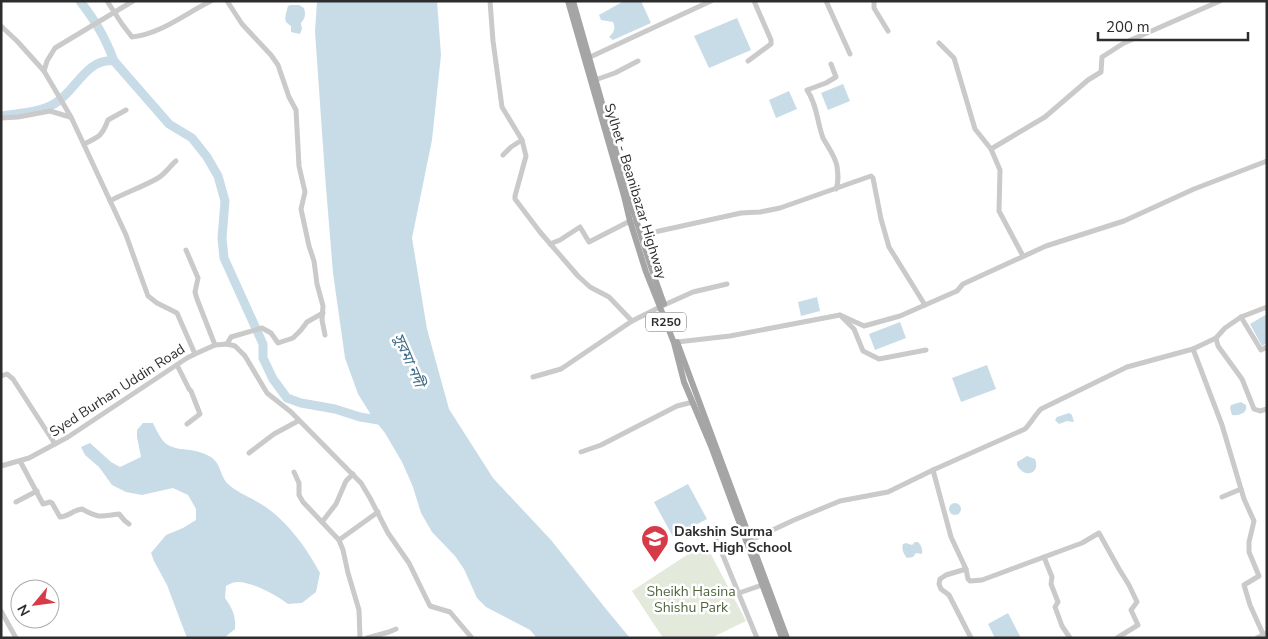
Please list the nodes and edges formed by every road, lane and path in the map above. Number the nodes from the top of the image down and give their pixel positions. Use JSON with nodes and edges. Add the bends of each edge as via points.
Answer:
{"nodes":[{"id":1,"x":107,"y":1,"type":"edge"},
{"id":2,"x":133,"y":1,"type":"edge"},
{"id":3,"x":211,"y":1,"type":"edge"},
{"id":4,"x":227,"y":1,"type":"edge"},
{"id":5,"x":490,"y":1,"type":"edge"},
{"id":6,"x":568,"y":1,"type":"edge"},
{"id":7,"x":573,"y":1,"type":"edge"},
{"id":8,"x":711,"y":1,"type":"edge"},
{"id":9,"x":754,"y":1,"type":"edge"},
{"id":10,"x":826,"y":1,"type":"edge"},
{"id":11,"x":874,"y":1,"type":"edge"},
{"id":12,"x":1220,"y":1,"type":"edge"},
{"id":13,"x":114,"y":13,"type":"junction"},
{"id":14,"x":1,"y":26,"type":"edge"},
{"id":15,"x":888,"y":31,"type":"dead end"},
{"id":16,"x":939,"y":44,"type":"dead end"},
{"id":17,"x":850,"y":54,"type":"dead end"},
{"id":18,"x":588,"y":58,"type":"junction"},
{"id":19,"x":638,"y":61,"type":"dead end"},
{"id":20,"x":748,"y":61,"type":"dead end"},
{"id":21,"x":831,"y":64,"type":"dead end"},
{"id":22,"x":44,"y":71,"type":"junction"},
{"id":23,"x":595,"y":80,"type":"junction"},
{"id":24,"x":126,"y":110,"type":"dead end"},
{"id":25,"x":70,"y":115,"type":"junction"},
{"id":26,"x":1,"y":118,"type":"edge"},
{"id":27,"x":522,"y":140,"type":"junction"},
{"id":28,"x":84,"y":144,"type":"junction"},
{"id":29,"x":992,"y":149,"type":"junction"},
{"id":30,"x":503,"y":155,"type":"dead end"},
{"id":31,"x":1267,"y":160,"type":"edge"},
{"id":32,"x":176,"y":161,"type":"dead end"},
{"id":33,"x":836,"y":189,"type":"junction"},
{"id":34,"x":110,"y":201,"type":"junction"},
{"id":35,"x":630,"y":221,"type":"junction"},
{"id":36,"x":638,"y":225,"type":"junction"},
{"id":37,"x":641,"y":235,"type":"junction"},
{"id":38,"x":550,"y":244,"type":"junction"},
{"id":39,"x":186,"y":250,"type":"dead end"},
{"id":40,"x":1023,"y":256,"type":"junction"},
{"id":41,"x":727,"y":284,"type":"dead end"},
{"id":42,"x":925,"y":305,"type":"junction"},
{"id":43,"x":662,"y":306,"type":"junction"},
{"id":44,"x":1267,"y":307,"type":"edge"},
{"id":45,"x":323,"y":313,"type":"junction"},
{"id":46,"x":840,"y":315,"type":"junction"},
{"id":47,"x":1241,"y":317,"type":"junction"},
{"id":48,"x":632,"y":321,"type":"junction"},
{"id":49,"x":325,"y":335,"type":"dead end"},
{"id":50,"x":1216,"y":338,"type":"junction"},
{"id":51,"x":677,"y":342,"type":"junction"},
{"id":52,"x":228,"y":344,"type":"junction"},
{"id":53,"x":214,"y":345,"type":"junction"},
{"id":54,"x":1267,"y":347,"type":"edge"},
{"id":55,"x":1193,"y":349,"type":"junction"},
{"id":56,"x":926,"y":350,"type":"dead end"},
{"id":57,"x":196,"y":354,"type":"junction"},
{"id":58,"x":177,"y":365,"type":"junction"},
{"id":59,"x":1,"y":376,"type":"edge"},
{"id":60,"x":533,"y":377,"type":"dead end"},
{"id":61,"x":693,"y":402,"type":"junction"},
{"id":62,"x":1267,"y":409,"type":"edge"},
{"id":63,"x":298,"y":421,"type":"junction"},
{"id":64,"x":187,"y":424,"type":"dead end"},
{"id":65,"x":55,"y":444,"type":"junction"},
{"id":66,"x":581,"y":452,"type":"dead end"},
{"id":67,"x":249,"y":453,"type":"dead end"},
{"id":68,"x":20,"y":462,"type":"junction"},
{"id":69,"x":1,"y":466,"type":"edge"},
{"id":70,"x":933,"y":470,"type":"junction"},
{"id":71,"x":294,"y":472,"type":"dead end"},
{"id":72,"x":353,"y":474,"type":"junction"},
{"id":73,"x":1241,"y":489,"type":"junction"},
{"id":74,"x":37,"y":492,"type":"junction"},
{"id":75,"x":1222,"y":497,"type":"dead end"},
{"id":76,"x":16,"y":502,"type":"dead end"},
{"id":77,"x":378,"y":512,"type":"junction"},
{"id":78,"x":322,"y":522,"type":"junction"},
{"id":79,"x":129,"y":524,"type":"dead end"},
{"id":80,"x":339,"y":540,"type":"junction"},
{"id":81,"x":751,"y":540,"type":"junction"},
{"id":82,"x":717,"y":541,"type":"dead end"},
{"id":83,"x":1044,"y":557,"type":"junction"},
{"id":84,"x":966,"y":569,"type":"junction"},
{"id":85,"x":762,"y":585,"type":"junction"},
{"id":86,"x":739,"y":593,"type":"junction"},
{"id":87,"x":1,"y":611,"type":"edge"},
{"id":88,"x":396,"y":629,"type":"dead end"},
{"id":89,"x":1265,"y":634,"type":"edge"},
{"id":90,"x":16,"y":638,"type":"edge"},
{"id":91,"x":360,"y":638,"type":"edge"},
{"id":92,"x":367,"y":638,"type":"edge"},
{"id":93,"x":472,"y":638,"type":"edge"},
{"id":94,"x":757,"y":638,"type":"edge"},
{"id":95,"x":782,"y":638,"type":"edge"},
{"id":96,"x":786,"y":638,"type":"edge"},
{"id":97,"x":971,"y":638,"type":"edge"},
{"id":98,"x":1070,"y":638,"type":"edge"},
{"id":99,"x":1117,"y":638,"type":"edge"},
{"id":100,"x":1257,"y":638,"type":"edge"}],
"edges":[{"from":1,"to":13,"type":"street"},
{"from":2,"to":13,"type":"street"},
{"from":3,"to":13,"type":"street","via":[[143,36],[132,37]]},
{"from":4,"to":45,"type":"street","via":[[242,24],[278,64],[296,110],[299,166],[305,192],[301,209]]},
{"from":5,"to":27,"type":"street","via":[[492,42],[502,106]]},
{"from":6,"to":35,"type":"main road","name":"Sylhet - Beanibazar Highway","number":"R250"},
{"from":7,"to":18,"type":"main road","name":"Sylhet - Beanibazar Highway","number":"R250"},
{"from":8,"to":18,"type":"street"},
{"from":9,"to":20,"type":"street","via":[[771,44]]},
{"from":10,"to":17,"type":"street"},
{"from":11,"to":15,"type":"street","via":[[874,8]]},
{"from":12,"to":29,"type":"street","via":[[1124,43],[1102,58],[1102,72],[1045,117]]},
{"from":13,"to":22,"type":"street","via":[[55,48]]},
{"from":14,"to":22,"type":"street","name":"Syed Burhan Uddin Road"},
{"from":16,"to":29,"type":"street","via":[[954,58],[975,129]]},
{"from":18,"to":23,"type":"main road","name":"Sylhet - Beanibazar Highway","number":"R250"},
{"from":19,"to":23,"type":"street"},
{"from":21,"to":33,"type":"street","via":[[836,77],[807,90],[812,97],[823,138],[837,165]]},
{"from":22,"to":25,"type":"street","name":"Syed Burhan Uddin Road"},
{"from":23,"to":36,"type":"main road","name":"Sylhet - Beanibazar Highway","number":"R250"},
{"from":24,"to":28,"type":"street","via":[[108,120],[96,139]]},
{"from":25,"to":26,"type":"street","via":[[50,111]]},
{"from":25,"to":28,"type":"street","name":"Syed Burhan Uddin Road"},
{"from":27,"to":30,"type":"street"},
{"from":27,"to":38,"type":"street","via":[[526,156],[515,199]]},
{"from":28,"to":34,"type":"street","name":"Syed Burhan Uddin Road"},
{"from":29,"to":40,"type":"street","via":[[1000,170],[999,211]]},
{"from":31,"to":40,"type":"street","via":[[1124,221]]},
{"from":32,"to":34,"type":"street","via":[[160,177]]},
{"from":33,"to":37,"type":"street","via":[[780,208],[741,213]]},
{"from":33,"to":42,"type":"street","via":[[868,176],[873,178],[889,247]]},
{"from":34,"to":57,"type":"street","name":"Syed Burhan Uddin Road","via":[[148,296],[177,313]]},
{"from":35,"to":36,"type":"street"},
{"from":35,"to":38,"type":"street","via":[[588,242],[580,227]]},
{"from":35,"to":43,"type":"main road","name":"Sylhet - Beanibazar Highway","number":"R250","via":[[646,272]]},
{"from":36,"to":37,"type":"main road","name":"Sylhet - Beanibazar Highway","number":"R250"},
{"from":37,"to":43,"type":"main road","name":"Sylhet - Beanibazar Highway","number":"R250"},
{"from":38,"to":48,"type":"street","via":[[578,276],[609,297]]},
{"from":39,"to":53,"type":"street","via":[[198,278],[195,292]]},
{"from":40,"to":42,"type":"street"},
{"from":41,"to":43,"type":"street","via":[[693,292]]},
{"from":42,"to":46,"type":"street","via":[[864,326]]},
{"from":43,"to":48,"type":"street"},
{"from":43,"to":51,"type":"main road","name":"Sylhet - Beanibazar Highway","number":"R250"},
{"from":43,"to":61,"type":"main road","name":"Sylhet - Beanibazar Highway","number":"R250"},
{"from":44,"to":47,"type":"street"},
{"from":45,"to":49,"type":"street"},
{"from":45,"to":52,"type":"street","via":[[307,322],[293,338],[278,343],[271,333],[262,328],[231,337]]},
{"from":46,"to":51,"type":"street","via":[[730,336]]},
{"from":46,"to":56,"type":"street","via":[[854,329],[863,351],[879,359]]},
{"from":47,"to":50,"type":"street"},
{"from":47,"to":54,"type":"street","via":[[1261,350]]},
{"from":48,"to":60,"type":"street","via":[[561,369]]},
{"from":50,"to":55,"type":"street"},
{"from":50,"to":62,"type":"street","via":[[1218,346],[1242,379],[1254,409],[1260,412]]},
{"from":51,"to":81,"type":"main road","name":"Sylhet - Beanibazar Highway","number":"R250"},
{"from":52,"to":53,"type":"street"},
{"from":52,"to":63,"type":"street","via":[[245,356],[267,393]]},
{"from":53,"to":57,"type":"street"},
{"from":55,"to":70,"type":"street","via":[[1118,371],[1041,409],[1026,430]]},
{"from":55,"to":73,"type":"street","via":[[1222,425]]},
{"from":57,"to":58,"type":"street","name":"Syed Burhan Uddin Road"},
{"from":58,"to":64,"type":"street","via":[[200,414]]},
{"from":58,"to":65,"type":"street","name":"Syed Burhan Uddin Road"},
{"from":59,"to":65,"type":"street","via":[[7,374],[13,379]]},
{"from":61,"to":66,"type":"street","via":[[677,406],[602,445]]},
{"from":61,"to":85,"type":"main road","name":"Sylhet - Beanibazar Highway","number":"R250"},
{"from":63,"to":67,"type":"street"},
{"from":63,"to":72,"type":"street"},
{"from":65,"to":68,"type":"street","name":"Syed Burhan Uddin Road"},
{"from":68,"to":69,"type":"street","name":"Syed Burhan Uddin Road"},
{"from":68,"to":74,"type":"street"},
{"from":70,"to":81,"type":"street","via":[[888,492],[840,501]]},
{"from":70,"to":84,"type":"street","via":[[951,537]]},
{"from":71,"to":78,"type":"street","via":[[303,502]]},
{"from":72,"to":77,"type":"street"},
{"from":72,"to":78,"type":"street"},
{"from":73,"to":75,"type":"street"},
{"from":73,"to":89,"type":"street","via":[[1254,521],[1249,552],[1259,576],[1244,585]]},
{"from":74,"to":76,"type":"street"},
{"from":74,"to":79,"type":"street","via":[[43,504],[52,503],[60,517],[82,509],[101,517],[119,514]]},
{"from":77,"to":80,"type":"street"},
{"from":77,"to":93,"type":"street","via":[[430,606],[450,612]]},
{"from":78,"to":80,"type":"street"},
{"from":80,"to":91,"type":"street","via":[[358,610]]},
{"from":81,"to":96,"type":"main road","name":"Sylhet - Beanibazar Highway","number":"R250"},
{"from":82,"to":86,"type":"street"},
{"from":83,"to":84,"type":"street","via":[[982,580],[970,581]]},
{"from":83,"to":98,"type":"street","via":[[1058,602],[1055,607]]},
{"from":83,"to":99,"type":"street","via":[[1099,533],[1137,602],[1132,610],[1138,625]]},
{"from":84,"to":97,"type":"street","via":[[946,575],[939,584],[940,589],[949,595]]},
{"from":85,"to":86,"type":"street"},
{"from":85,"to":95,"type":"main road","name":"Sylhet - Beanibazar Highway","number":"R250"},
{"from":86,"to":94,"type":"street"},
{"from":87,"to":90,"type":"street"},
{"from":88,"to":92,"type":"street"},
{"from":89,"to":100,"type":"street"}]}
